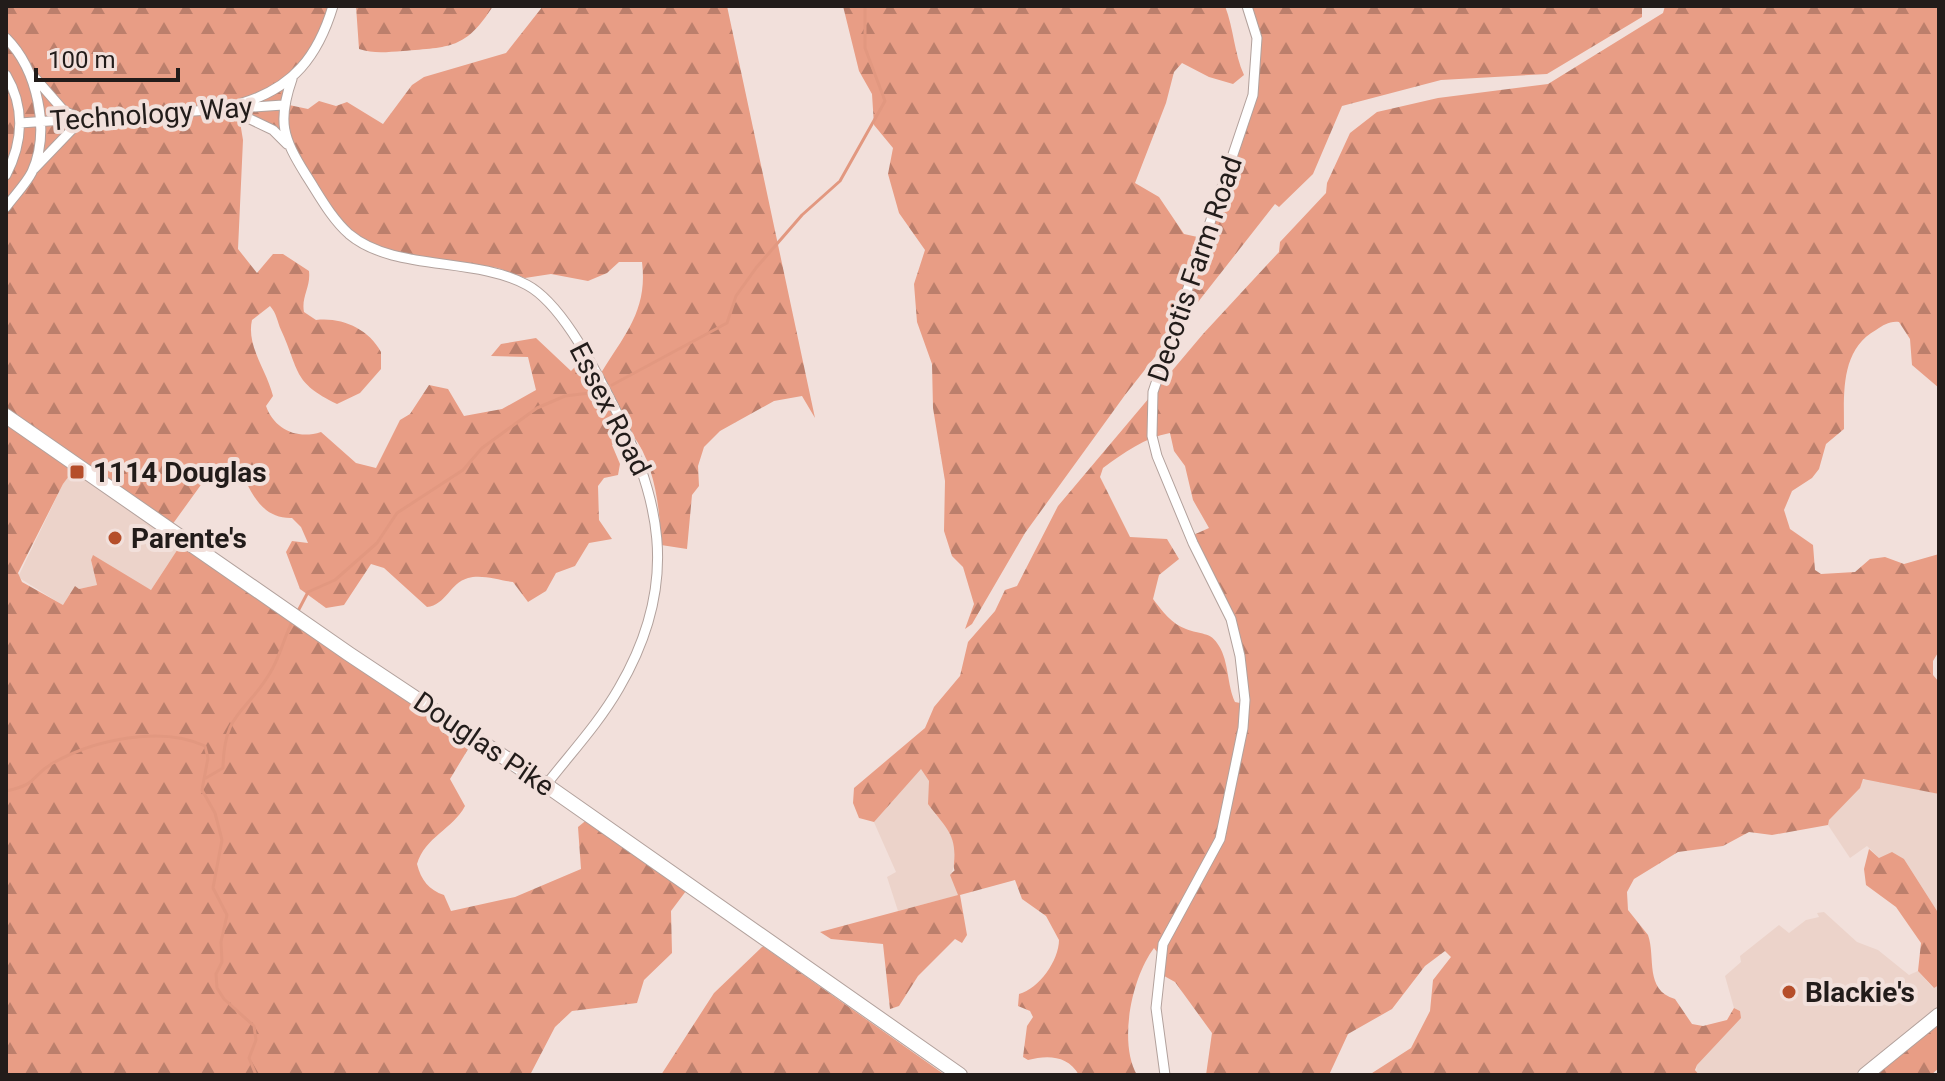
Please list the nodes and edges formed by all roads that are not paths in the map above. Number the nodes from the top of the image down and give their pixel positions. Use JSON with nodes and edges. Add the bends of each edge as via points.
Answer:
{"nodes":[{"id":1,"x":333,"y":6,"type":"edge"},
{"id":2,"x":1247,"y":6,"type":"edge"},
{"id":3,"x":6,"y":38,"type":"edge"},
{"id":4,"x":31,"y":73,"type":"junction"},
{"id":5,"x":6,"y":75,"type":"edge"},
{"id":6,"x":292,"y":79,"type":"junction"},
{"id":7,"x":283,"y":105,"type":"junction"},
{"id":8,"x":225,"y":108,"type":"junction"},
{"id":9,"x":82,"y":119,"type":"junction"},
{"id":10,"x":20,"y":123,"type":"junction"},
{"id":11,"x":38,"y":123,"type":"junction"},
{"id":12,"x":287,"y":144,"type":"junction"},
{"id":13,"x":32,"y":172,"type":"junction"},
{"id":14,"x":6,"y":175,"type":"edge"},
{"id":15,"x":6,"y":207,"type":"edge"},
{"id":16,"x":6,"y":416,"type":"edge"},
{"id":17,"x":546,"y":785,"type":"junction"},
{"id":18,"x":1939,"y":1015,"type":"edge"},
{"id":19,"x":960,"y":1075,"type":"edge"},
{"id":20,"x":1165,"y":1075,"type":"edge"},
{"id":21,"x":1865,"y":1075,"type":"edge"}],
"edges":[{"from":1,"to":6,"type":"street","name":"Technology Way","via":[[320,43]]},
{"from":2,"to":20,"type":"street","name":"Decotis Farm Road","via":[[1257,38],[1253,95],[1153,392],[1157,456],[1231,619],[1245,700],[1220,839],[1163,944],[1156,1008]]},
{"from":3,"to":4,"type":"street"},
{"from":4,"to":9,"type":"street","via":[[64,111]]},
{"from":4,"to":11,"type":"street"},
{"from":5,"to":10,"type":"street","via":[[14,88]]},
{"from":6,"to":7,"type":"street","name":"Essex Road"},
{"from":6,"to":8,"type":"street"},
{"from":7,"to":8,"type":"street","name":"Technology Way"},
{"from":7,"to":12,"type":"street","name":"Essex Road"},
{"from":8,"to":9,"type":"street","name":"Technology Way"},
{"from":8,"to":12,"type":"street","via":[[273,130]]},
{"from":9,"to":11,"type":"street","name":"Technology Way"},
{"from":9,"to":13,"type":"street"},
{"from":10,"to":11,"type":"street","name":"Technology Way"},
{"from":10,"to":14,"type":"street"},
{"from":11,"to":13,"type":"street"},
{"from":12,"to":17,"type":"street","name":"Essex Road","via":[[349,234],[379,252],[497,272],[531,286],[586,353],[649,483],[658,534],[657,587],[646,637],[618,691]]},
{"from":13,"to":15,"type":"street"},
{"from":16,"to":17,"type":"main road","name":"Douglas Pike"},
{"from":17,"to":19,"type":"main road","name":"Douglas Pike"},
{"from":18,"to":21,"type":"main road"}]}
